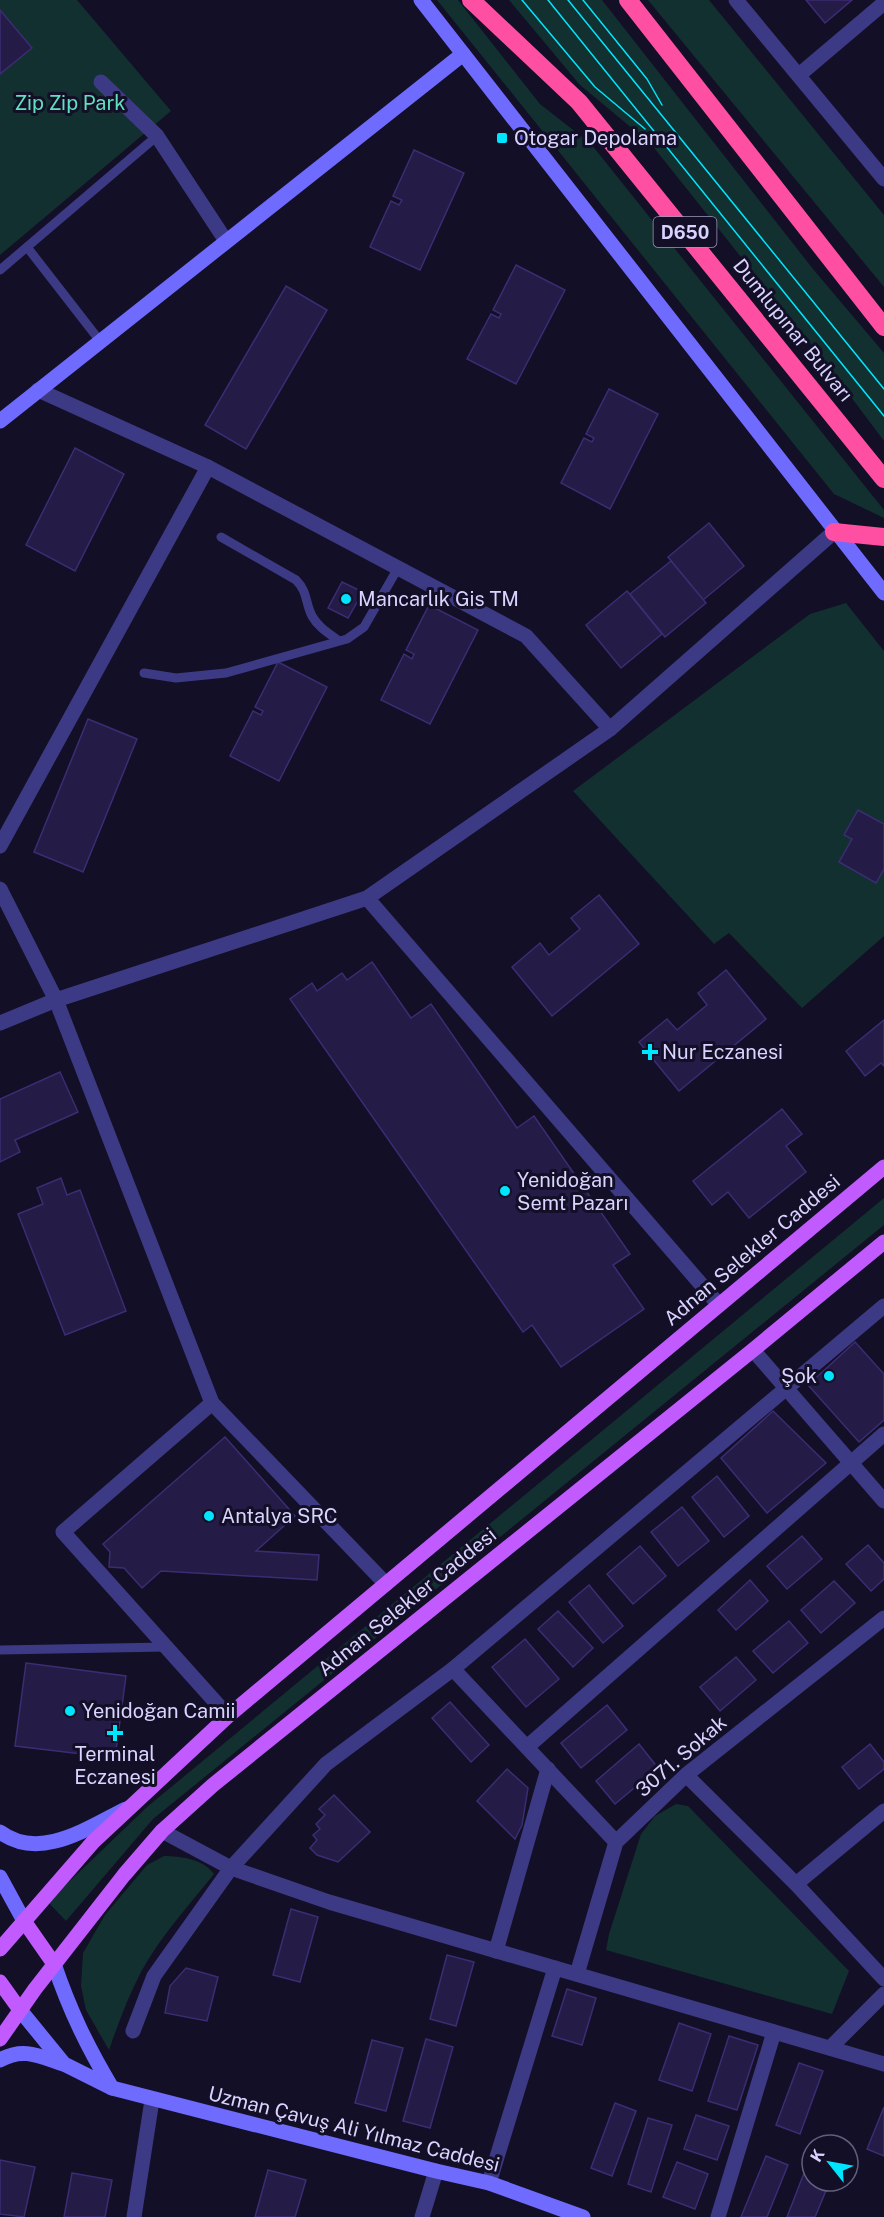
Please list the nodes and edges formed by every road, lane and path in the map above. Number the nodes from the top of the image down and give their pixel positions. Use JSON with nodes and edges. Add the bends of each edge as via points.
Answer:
{"nodes":[{"id":1,"x":421,"y":0,"type":"edge"},
{"id":2,"x":471,"y":0,"type":"edge"},
{"id":3,"x":628,"y":0,"type":"edge"},
{"id":4,"x":736,"y":0,"type":"edge"},
{"id":5,"x":884,"y":3,"type":"edge"},
{"id":6,"x":463,"y":54,"type":"junction"},
{"id":7,"x":799,"y":75,"type":"junction"},
{"id":8,"x":101,"y":82,"type":"dead end"},
{"id":9,"x":157,"y":136,"type":"junction"},
{"id":10,"x":884,"y":178,"type":"edge"},
{"id":11,"x":226,"y":241,"type":"junction"},
{"id":12,"x":27,"y":247,"type":"junction"},
{"id":13,"x":0,"y":270,"type":"edge"},
{"id":14,"x":884,"y":327,"type":"edge"},
{"id":15,"x":100,"y":341,"type":"junction"},
{"id":16,"x":38,"y":390,"type":"junction"},
{"id":17,"x":0,"y":421,"type":"edge"},
{"id":18,"x":208,"y":467,"type":"junction"},
{"id":19,"x":884,"y":479,"type":"edge"},
{"id":20,"x":834,"y":531,"type":"junction"},
{"id":21,"x":220,"y":537,"type":"dead end"},
{"id":22,"x":884,"y":537,"type":"edge"},
{"id":23,"x":398,"y":568,"type":"junction"},
{"id":24,"x":884,"y":593,"type":"edge"},
{"id":25,"x":338,"y":640,"type":"junction"},
{"id":26,"x":144,"y":673,"type":"dead end"},
{"id":27,"x":610,"y":729,"type":"junction"},
{"id":28,"x":0,"y":846,"type":"edge"},
{"id":29,"x":0,"y":890,"type":"edge"},
{"id":30,"x":367,"y":898,"type":"junction"},
{"id":31,"x":56,"y":1000,"type":"junction"},
{"id":32,"x":0,"y":1023,"type":"edge"},
{"id":33,"x":884,"y":1167,"type":"edge"},
{"id":34,"x":884,"y":1242,"type":"edge"},
{"id":35,"x":719,"y":1305,"type":"junction"},
{"id":36,"x":884,"y":1306,"type":"edge"},
{"id":37,"x":753,"y":1350,"type":"junction"},
{"id":38,"x":786,"y":1389,"type":"junction"},
{"id":39,"x":212,"y":1403,"type":"junction"},
{"id":40,"x":884,"y":1434,"type":"edge"},
{"id":41,"x":850,"y":1462,"type":"junction"},
{"id":42,"x":884,"y":1501,"type":"edge"},
{"id":43,"x":386,"y":1584,"type":"junction"},
{"id":44,"x":884,"y":1618,"type":"edge"},
{"id":45,"x":166,"y":1647,"type":"junction"},
{"id":46,"x":0,"y":1650,"type":"edge"},
{"id":47,"x":453,"y":1669,"type":"junction"},
{"id":48,"x":228,"y":1716,"type":"junction"},
{"id":49,"x":527,"y":1747,"type":"junction"},
{"id":50,"x":548,"y":1769,"type":"junction"},
{"id":51,"x":686,"y":1775,"type":"junction"},
{"id":52,"x":126,"y":1809,"type":"junction"},
{"id":53,"x":884,"y":1811,"type":"edge"},
{"id":54,"x":162,"y":1831,"type":"junction"},
{"id":55,"x":0,"y":1832,"type":"edge"},
{"id":56,"x":616,"y":1842,"type":"junction"},
{"id":57,"x":231,"y":1868,"type":"junction"},
{"id":58,"x":0,"y":1877,"type":"edge"},
{"id":59,"x":796,"y":1884,"type":"junction"},
{"id":60,"x":24,"y":1920,"type":"junction"},
{"id":61,"x":0,"y":1949,"type":"edge"},
{"id":62,"x":496,"y":1951,"type":"junction"},
{"id":63,"x":54,"y":1964,"type":"junction"},
{"id":64,"x":555,"y":1968,"type":"junction"},
{"id":65,"x":577,"y":1974,"type":"junction"},
{"id":66,"x":884,"y":1979,"type":"edge"},
{"id":67,"x":0,"y":1982,"type":"edge"},
{"id":68,"x":884,"y":1994,"type":"edge"},
{"id":69,"x":20,"y":2010,"type":"junction"},
{"id":70,"x":133,"y":2031,"type":"dead end"},
{"id":71,"x":774,"y":2031,"type":"junction"},
{"id":72,"x":0,"y":2039,"type":"edge"},
{"id":73,"x":830,"y":2048,"type":"junction"},
{"id":74,"x":0,"y":2060,"type":"edge"},
{"id":75,"x":64,"y":2064,"type":"junction"},
{"id":76,"x":884,"y":2064,"type":"edge"},
{"id":77,"x":112,"y":2088,"type":"junction"},
{"id":78,"x":152,"y":2100,"type":"junction"},
{"id":79,"x":436,"y":2171,"type":"junction"},
{"id":80,"x":489,"y":2183,"type":"junction"},
{"id":81,"x":134,"y":2217,"type":"edge"},
{"id":82,"x":422,"y":2217,"type":"edge"},
{"id":83,"x":583,"y":2217,"type":"edge"},
{"id":84,"x":718,"y":2217,"type":"edge"}],
"edges":[{"from":1,"to":6,"type":"street"},
{"from":2,"to":19,"type":"highway","name":"Dumlupınar Bulvarı","number":"D650","via":[[579,102]]},
{"from":3,"to":14,"type":"highway"},
{"from":4,"to":7,"type":"street"},
{"from":5,"to":7,"type":"street"},
{"from":6,"to":11,"type":"street"},
{"from":6,"to":20,"type":"street"},
{"from":7,"to":10,"type":"street"},
{"from":8,"to":9,"type":"street"},
{"from":9,"to":11,"type":"street"},
{"from":9,"to":12,"type":"lane"},
{"from":11,"to":15,"type":"street"},
{"from":12,"to":13,"type":"lane"},
{"from":12,"to":15,"type":"lane"},
{"from":15,"to":16,"type":"street"},
{"from":16,"to":17,"type":"street"},
{"from":16,"to":18,"type":"street"},
{"from":18,"to":23,"type":"street"},
{"from":18,"to":28,"type":"street"},
{"from":20,"to":22,"type":"highway"},
{"from":20,"to":24,"type":"street"},
{"from":20,"to":27,"type":"street"},
{"from":21,"to":25,"type":"lane","via":[[296,580],[304,588],[312,616]]},
{"from":23,"to":25,"type":"lane","via":[[364,627],[356,635]]},
{"from":23,"to":27,"type":"street","via":[[526,636]]},
{"from":25,"to":26,"type":"lane","via":[[226,673],[176,678]]},
{"from":27,"to":30,"type":"street"},
{"from":29,"to":31,"type":"street"},
{"from":30,"to":31,"type":"street"},
{"from":30,"to":35,"type":"street"},
{"from":31,"to":32,"type":"street"},
{"from":31,"to":39,"type":"street"},
{"from":33,"to":35,"type":"main road","name":"Adnan Selekler Caddesi"},
{"from":34,"to":37,"type":"main road","name":"Adnan Selekler Caddesi"},
{"from":35,"to":43,"type":"main road","name":"Adnan Selekler Caddesi"},
{"from":36,"to":38,"type":"street"},
{"from":37,"to":38,"type":"street"},
{"from":37,"to":54,"type":"main road","name":"Adnan Selekler Caddesi","via":[[213,1785]]},
{"from":38,"to":41,"type":"street"},
{"from":38,"to":47,"type":"street"},
{"from":39,"to":43,"type":"street"},
{"from":39,"to":45,"type":"street","via":[[63,1532]]},
{"from":40,"to":41,"type":"street"},
{"from":41,"to":42,"type":"street"},
{"from":41,"to":49,"type":"street"},
{"from":43,"to":48,"type":"main road","name":"Adnan Selekler Caddesi"},
{"from":44,"to":51,"type":"street","name":"3071. Sokak"},
{"from":45,"to":46,"type":"lane"},
{"from":45,"to":48,"type":"street"},
{"from":47,"to":49,"type":"street"},
{"from":47,"to":57,"type":"street","via":[[326,1764]]},
{"from":48,"to":52,"type":"main road","name":"Adnan Selekler Caddesi"},
{"from":49,"to":50,"type":"street"},
{"from":50,"to":56,"type":"street"},
{"from":50,"to":62,"type":"street"},
{"from":51,"to":56,"type":"street","name":"3071. Sokak"},
{"from":51,"to":59,"type":"street"},
{"from":52,"to":55,"type":"street","name":"Adnan Selekler Caddesi","via":[[68,1838],[47,1844],[24,1842]]},
{"from":52,"to":60,"type":"main road","name":"Adnan Selekler Caddesi"},
{"from":53,"to":59,"type":"street"},
{"from":54,"to":57,"type":"street"},
{"from":54,"to":63,"type":"main road","name":"Adnan Selekler Caddesi"},
{"from":56,"to":65,"type":"street","name":"3071. Sokak"},
{"from":57,"to":62,"type":"street","via":[[329,1902]]},
{"from":57,"to":70,"type":"street","via":[[154,1976]]},
{"from":58,"to":60,"type":"street"},
{"from":59,"to":66,"type":"street"},
{"from":60,"to":61,"type":"main road","name":"Adnan Selekler Caddesi"},
{"from":60,"to":63,"type":"main road"},
{"from":62,"to":64,"type":"street"},
{"from":63,"to":69,"type":"main road","name":"Adnan Selekler Caddesi"},
{"from":63,"to":77,"type":"street","via":[[85,2043]]},
{"from":64,"to":65,"type":"street"},
{"from":64,"to":80,"type":"street"},
{"from":65,"to":71,"type":"street"},
{"from":67,"to":69,"type":"main road"},
{"from":68,"to":73,"type":"street"},
{"from":69,"to":72,"type":"main road","name":"Adnan Selekler Caddesi"},
{"from":69,"to":75,"type":"street"},
{"from":71,"to":73,"type":"street"},
{"from":71,"to":84,"type":"street"},
{"from":73,"to":76,"type":"street"},
{"from":74,"to":75,"type":"street","via":[[25,2052]]},
{"from":75,"to":77,"type":"street","name":"Uzman Çavuş Ali Yılmaz Caddesi"},
{"from":77,"to":78,"type":"street","name":"Uzman Çavuş Ali Yılmaz Caddesi"},
{"from":78,"to":79,"type":"street","name":"Uzman Çavuş Ali Yılmaz Caddesi"},
{"from":78,"to":81,"type":"street"},
{"from":79,"to":80,"type":"street","name":"Uzman Çavuş Ali Yılmaz Caddesi"},
{"from":79,"to":82,"type":"street"},
{"from":80,"to":83,"type":"street","name":"Uzman Çavuş Ali Yılmaz Caddesi"}]}
